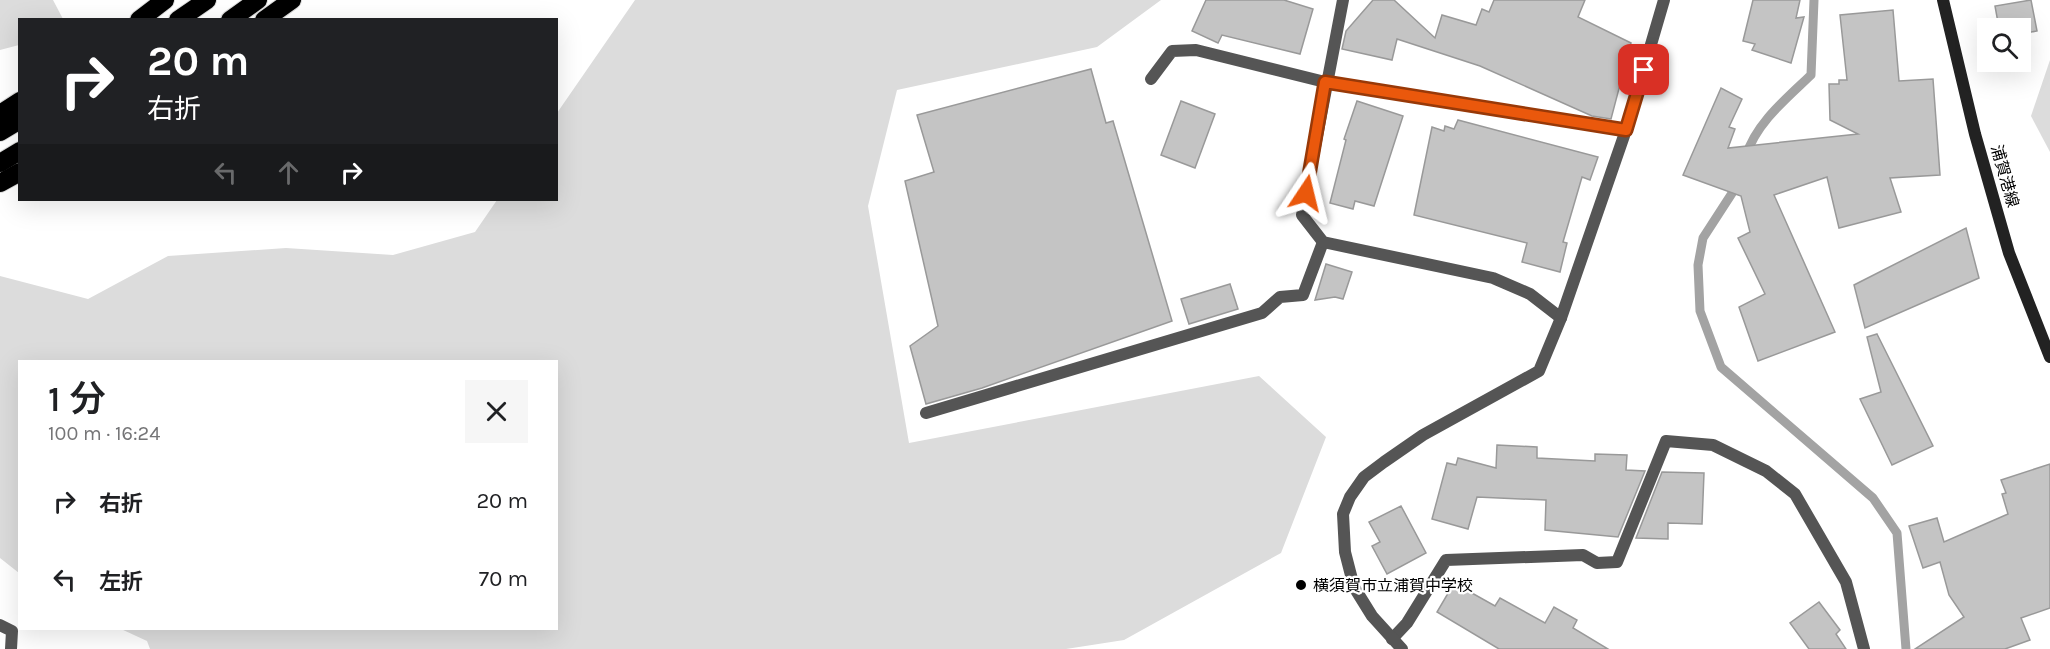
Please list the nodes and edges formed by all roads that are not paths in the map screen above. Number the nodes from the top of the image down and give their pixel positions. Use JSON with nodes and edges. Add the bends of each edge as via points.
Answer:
{"nodes":[{"id":1,"x":165,"y":0,"type":"edge"},
{"id":2,"x":207,"y":0,"type":"edge"},
{"id":3,"x":258,"y":0,"type":"edge"},
{"id":4,"x":292,"y":0,"type":"edge"},
{"id":5,"x":1343,"y":0,"type":"edge"},
{"id":6,"x":1664,"y":0,"type":"edge"},
{"id":7,"x":1943,"y":0,"type":"edge"},
{"id":8,"x":142,"y":18,"type":"edge"},
{"id":9,"x":181,"y":18,"type":"edge"},
{"id":10,"x":233,"y":18,"type":"edge"},
{"id":11,"x":267,"y":18,"type":"edge"},
{"id":12,"x":1151,"y":79,"type":"dead end"},
{"id":13,"x":1325,"y":82,"type":"junction"},
{"id":14,"x":18,"y":102,"type":"edge"},
{"id":15,"x":0,"y":114,"type":"edge"},
{"id":16,"x":18,"y":121,"type":"edge"},
{"id":17,"x":1626,"y":130,"type":"junction"},
{"id":18,"x":0,"y":132,"type":"edge"},
{"id":19,"x":18,"y":152,"type":"edge"},
{"id":20,"x":0,"y":163,"type":"edge"},
{"id":21,"x":18,"y":173,"type":"edge"},
{"id":22,"x":0,"y":183,"type":"edge"},
{"id":23,"x":1323,"y":242,"type":"junction"},
{"id":24,"x":1561,"y":318,"type":"junction"},
{"id":25,"x":2050,"y":357,"type":"edge"},
{"id":26,"x":926,"y":413,"type":"dead end"},
{"id":27,"x":0,"y":625,"type":"edge"},
{"id":28,"x":1392,"y":639,"type":"junction"},
{"id":29,"x":11,"y":649,"type":"edge"},
{"id":30,"x":1402,"y":649,"type":"edge"},
{"id":31,"x":1864,"y":649,"type":"edge"}],
"edges":[{"from":1,"to":8,"type":"highway"},
{"from":2,"to":9,"type":"highway"},
{"from":3,"to":10,"type":"highway"},
{"from":4,"to":11,"type":"highway"},
{"from":5,"to":13,"type":"street"},
{"from":6,"to":17,"type":"street"},
{"from":7,"to":25,"type":"main road","name":"浦賀港線","via":[[2009,253]]},
{"from":12,"to":13,"type":"street","via":[[1172,51],[1196,50]]},
{"from":13,"to":17,"type":"street"},
{"from":13,"to":23,"type":"street","via":[[1302,215]]},
{"from":14,"to":15,"type":"highway"},
{"from":16,"to":18,"type":"highway"},
{"from":17,"to":24,"type":"street"},
{"from":19,"to":20,"type":"highway"},
{"from":21,"to":22,"type":"highway"},
{"from":23,"to":24,"type":"street","via":[[1493,278],[1530,294]]},
{"from":23,"to":26,"type":"street","via":[[1303,295],[1280,297],[1263,313]]},
{"from":24,"to":28,"type":"street","via":[[1539,371],[1423,435],[1364,477],[1350,496],[1342,524],[1349,571],[1372,616]]},
{"from":27,"to":29,"type":"street","via":[[12,631]]},
{"from":28,"to":30,"type":"street"},
{"from":28,"to":31,"type":"street","via":[[1407,623],[1446,560],[1583,555],[1597,563],[1617,562],[1666,441],[1713,445],[1766,471],[1795,494],[1846,582]]}]}
